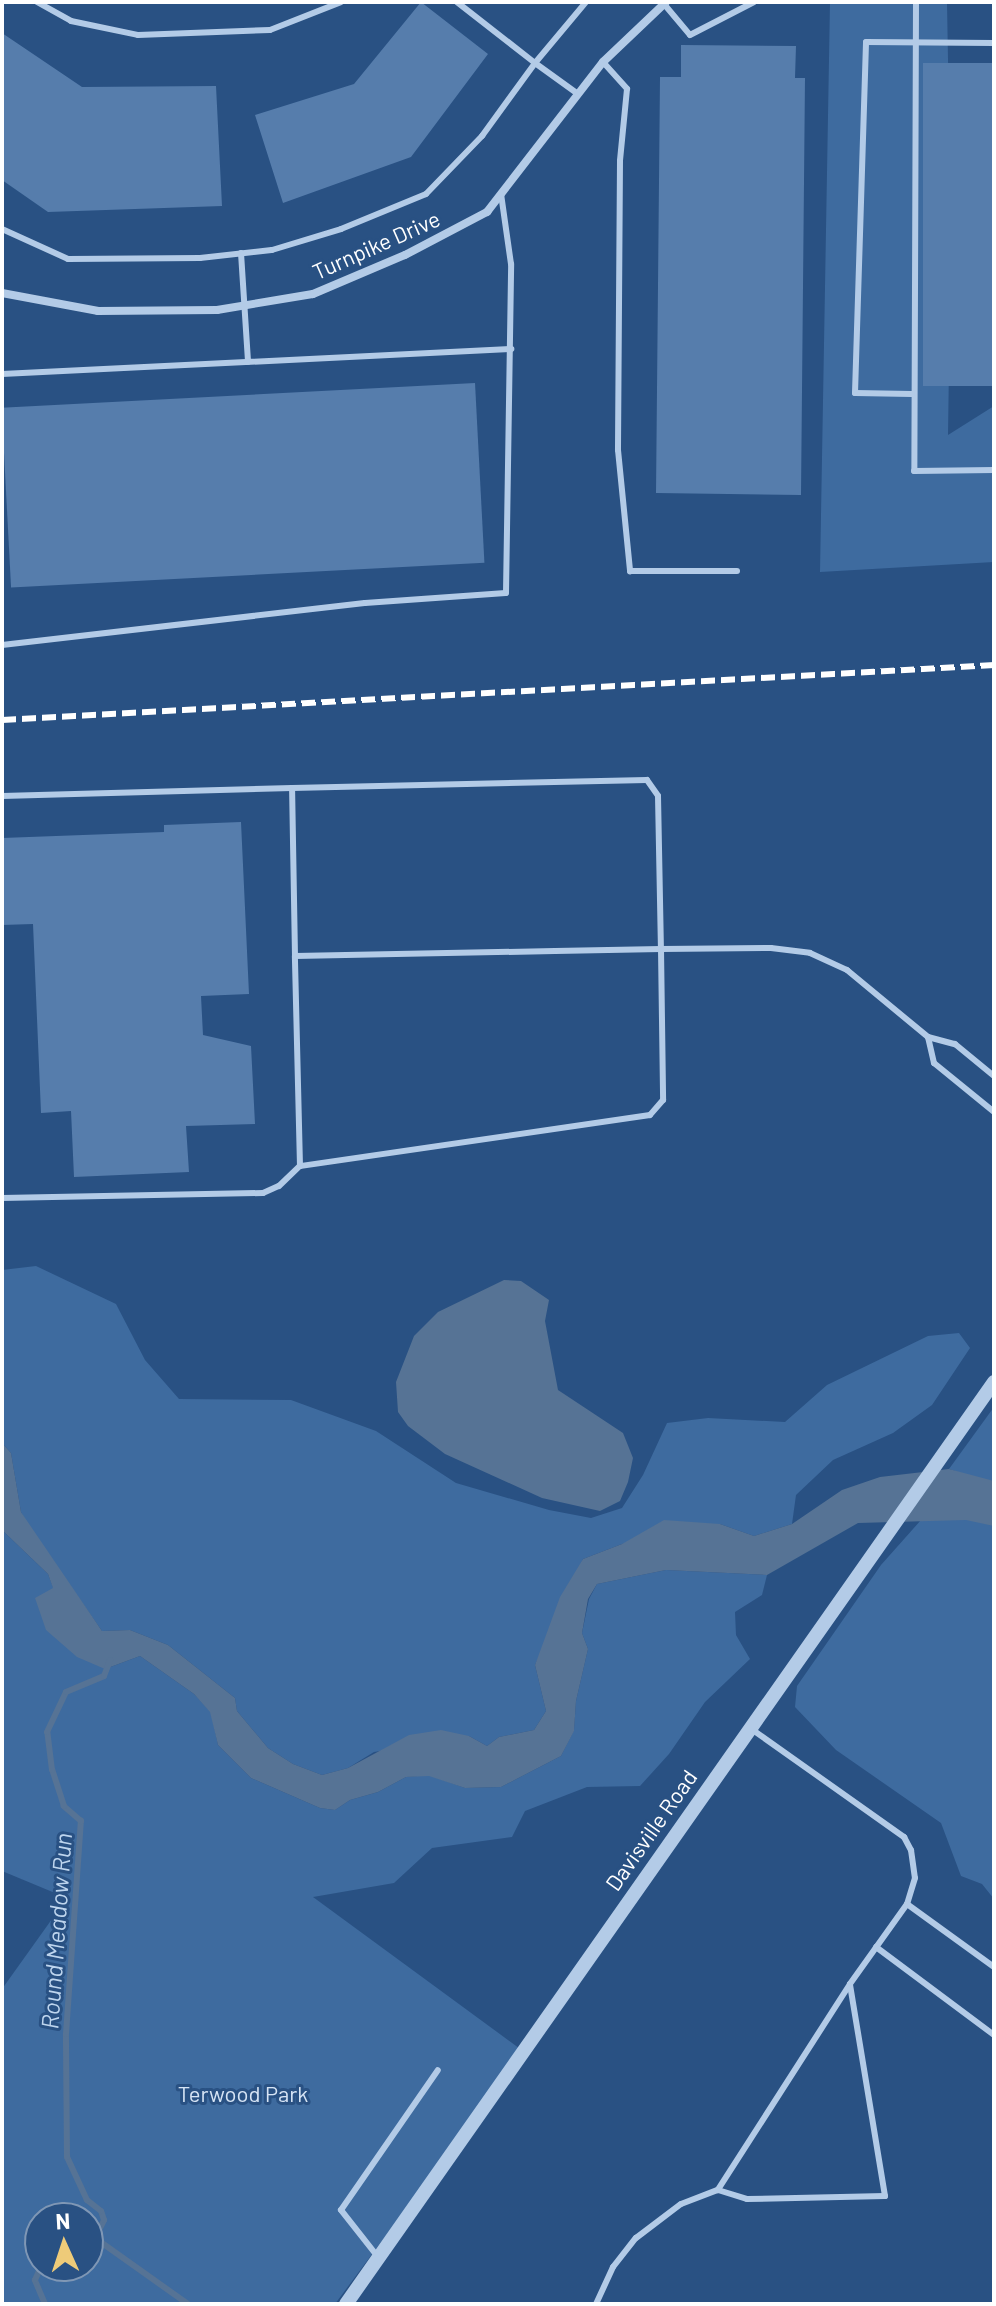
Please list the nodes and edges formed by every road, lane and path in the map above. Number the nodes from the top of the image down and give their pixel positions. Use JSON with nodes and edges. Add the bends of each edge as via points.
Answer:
{"nodes":[{"id":1,"x":37,"y":2,"type":"edge"},
{"id":2,"x":341,"y":2,"type":"edge"},
{"id":3,"x":457,"y":2,"type":"edge"},
{"id":4,"x":586,"y":2,"type":"edge"},
{"id":5,"x":754,"y":2,"type":"edge"},
{"id":6,"x":916,"y":2,"type":"edge"},
{"id":7,"x":665,"y":3,"type":"edge"},
{"id":8,"x":915,"y":42,"type":"junction"},
{"id":9,"x":994,"y":43,"type":"edge"},
{"id":10,"x":603,"y":62,"type":"junction"},
{"id":11,"x":535,"y":63,"type":"junction"},
{"id":12,"x":578,"y":94,"type":"junction"},
{"id":13,"x":501,"y":194,"type":"junction"},
{"id":14,"x":2,"y":229,"type":"edge"},
{"id":15,"x":241,"y":253,"type":"junction"},
{"id":16,"x":2,"y":293,"type":"edge"},
{"id":17,"x":245,"y":305,"type":"junction"},
{"id":18,"x":511,"y":349,"type":"junction"},
{"id":19,"x":248,"y":362,"type":"junction"},
{"id":20,"x":2,"y":374,"type":"edge"},
{"id":21,"x":912,"y":394,"type":"junction"},
{"id":22,"x":994,"y":470,"type":"edge"},
{"id":23,"x":737,"y":571,"type":"dead end"},
{"id":24,"x":2,"y":645,"type":"edge"},
{"id":25,"x":292,"y":788,"type":"junction"},
{"id":26,"x":2,"y":796,"type":"edge"},
{"id":27,"x":661,"y":949,"type":"junction"},
{"id":28,"x":295,"y":956,"type":"junction"},
{"id":29,"x":928,"y":1037,"type":"junction"},
{"id":30,"x":994,"y":1076,"type":"edge"},
{"id":31,"x":994,"y":1112,"type":"edge"},
{"id":32,"x":300,"y":1166,"type":"junction"},
{"id":33,"x":2,"y":1198,"type":"edge"},
{"id":34,"x":994,"y":1382,"type":"edge"},
{"id":35,"x":750,"y":1728,"type":"junction"},
{"id":36,"x":907,"y":1904,"type":"junction"},
{"id":37,"x":876,"y":1947,"type":"junction"},
{"id":38,"x":994,"y":1967,"type":"edge"},
{"id":39,"x":850,"y":1984,"type":"junction"},
{"id":40,"x":994,"y":2035,"type":"edge"},
{"id":41,"x":438,"y":2070,"type":"dead end"},
{"id":42,"x":718,"y":2190,"type":"junction"},
{"id":43,"x":378,"y":2257,"type":"junction"},
{"id":44,"x":346,"y":2304,"type":"edge"},
{"id":45,"x":596,"y":2304,"type":"edge"}],
"edges":[{"from":1,"to":2,"type":"lane","via":[[71,21],[138,35],[270,30]]},
{"from":3,"to":11,"type":"lane"},
{"from":4,"to":11,"type":"lane"},
{"from":5,"to":7,"type":"lane","via":[[690,35]]},
{"from":6,"to":8,"type":"lane"},
{"from":7,"to":10,"type":"street","name":"Turnpike Drive"},
{"from":8,"to":9,"type":"lane"},
{"from":8,"to":21,"type":"lane"},
{"from":8,"to":21,"type":"lane","via":[[866,42],[855,393]]},
{"from":10,"to":12,"type":"street","name":"Turnpike Drive"},
{"from":10,"to":23,"type":"lane","via":[[627,89],[620,161],[618,450],[630,571]]},
{"from":11,"to":12,"type":"lane"},
{"from":11,"to":15,"type":"lane","via":[[482,136],[426,194],[341,229],[272,250]]},
{"from":12,"to":13,"type":"street","name":"Turnpike Drive"},
{"from":13,"to":17,"type":"street","name":"Turnpike Drive","via":[[487,212],[405,255],[313,294]]},
{"from":13,"to":18,"type":"lane","via":[[511,264]]},
{"from":14,"to":15,"type":"lane","via":[[68,259]]},
{"from":15,"to":17,"type":"lane"},
{"from":16,"to":17,"type":"street","name":"Turnpike Drive","via":[[98,311]]},
{"from":17,"to":19,"type":"lane"},
{"from":18,"to":19,"type":"lane"},
{"from":18,"to":24,"type":"lane","via":[[506,593],[365,603]]},
{"from":19,"to":20,"type":"lane"},
{"from":21,"to":22,"type":"lane","via":[[914,471]]},
{"from":25,"to":26,"type":"lane"},
{"from":25,"to":27,"type":"lane","via":[[647,780],[658,796]]},
{"from":25,"to":28,"type":"lane"},
{"from":27,"to":28,"type":"lane"},
{"from":27,"to":29,"type":"lane","via":[[810,953],[847,970]]},
{"from":27,"to":32,"type":"lane","via":[[663,1100],[650,1115]]},
{"from":28,"to":32,"type":"lane"},
{"from":29,"to":30,"type":"lane","via":[[955,1044]]},
{"from":29,"to":31,"type":"lane","via":[[934,1063]]},
{"from":32,"to":33,"type":"lane","via":[[263,1193]]},
{"from":34,"to":35,"type":"street","name":"Davisville Road"},
{"from":35,"to":36,"type":"lane","via":[[904,1837],[915,1863]]},
{"from":35,"to":43,"type":"street","name":"Davisville Road"},
{"from":36,"to":37,"type":"lane"},
{"from":36,"to":38,"type":"lane"},
{"from":37,"to":39,"type":"lane"},
{"from":37,"to":40,"type":"lane"},
{"from":39,"to":42,"type":"lane"},
{"from":39,"to":42,"type":"lane","via":[[885,2196],[747,2199]]},
{"from":41,"to":43,"type":"lane","via":[[341,2210]]},
{"from":42,"to":45,"type":"lane","via":[[681,2204],[636,2238],[613,2267]]},
{"from":43,"to":44,"type":"street","name":"Davisville Road"}]}
